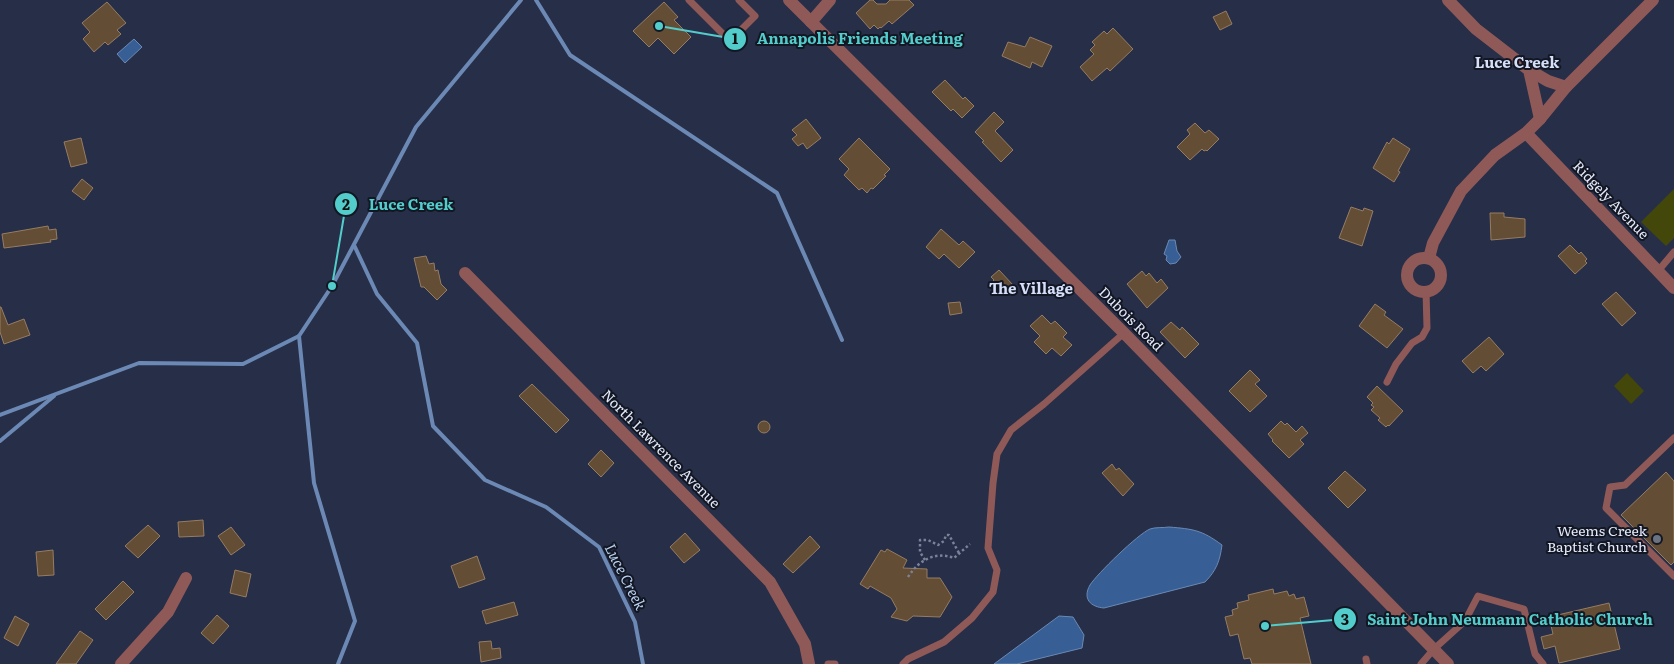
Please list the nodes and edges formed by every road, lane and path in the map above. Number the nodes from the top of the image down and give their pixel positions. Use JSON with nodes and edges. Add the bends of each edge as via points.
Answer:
{"nodes":[{"id":1,"x":688,"y":0,"type":"edge"},
{"id":2,"x":739,"y":0,"type":"edge"},
{"id":3,"x":789,"y":0,"type":"edge"},
{"id":4,"x":830,"y":0,"type":"edge"},
{"id":5,"x":1448,"y":0,"type":"edge"},
{"id":6,"x":1654,"y":0,"type":"edge"},
{"id":7,"x":812,"y":22,"type":"junction"},
{"id":8,"x":1529,"y":70,"type":"junction"},
{"id":9,"x":1566,"y":87,"type":"junction"},
{"id":10,"x":1540,"y":119,"type":"junction"},
{"id":11,"x":1526,"y":133,"type":"junction"},
{"id":12,"x":1674,"y":252,"type":"edge"},
{"id":13,"x":1429,"y":258,"type":"junction"},
{"id":14,"x":1658,"y":271,"type":"junction"},
{"id":15,"x":465,"y":273,"type":"dead end"},
{"id":16,"x":1674,"y":288,"type":"edge"},
{"id":17,"x":1426,"y":291,"type":"junction"},
{"id":18,"x":1124,"y":333,"type":"junction"},
{"id":19,"x":1387,"y":382,"type":"dead end"},
{"id":20,"x":1674,"y":438,"type":"edge"},
{"id":21,"x":970,"y":544,"type":"dead end"},
{"id":22,"x":959,"y":554,"type":"junction"},
{"id":23,"x":925,"y":560,"type":"junction"},
{"id":24,"x":908,"y":576,"type":"dead end"},
{"id":25,"x":1674,"y":576,"type":"edge"},
{"id":26,"x":186,"y":578,"type":"dead end"},
{"id":27,"x":1434,"y":649,"type":"junction"},
{"id":28,"x":121,"y":664,"type":"edge"},
{"id":29,"x":809,"y":664,"type":"edge"},
{"id":30,"x":828,"y":664,"type":"edge"},
{"id":31,"x":835,"y":664,"type":"edge"},
{"id":32,"x":903,"y":664,"type":"edge"},
{"id":33,"x":1420,"y":664,"type":"edge"},
{"id":34,"x":1448,"y":664,"type":"edge"},
{"id":35,"x":1543,"y":664,"type":"edge"}],
"edges":[{"from":1,"to":2,"type":"lane","via":[[730,41],[755,16]]},
{"from":3,"to":7,"type":"street","name":"Dubois Road"},
{"from":4,"to":7,"type":"street"},
{"from":5,"to":8,"type":"street","via":[[1476,29]]},
{"from":6,"to":9,"type":"street"},
{"from":7,"to":18,"type":"street","name":"Dubois Road"},
{"from":8,"to":9,"type":"street"},
{"from":8,"to":10,"type":"street"},
{"from":9,"to":10,"type":"street"},
{"from":10,"to":11,"type":"street"},
{"from":11,"to":13,"type":"street","via":[[1494,155],[1461,191],[1433,243]]},
{"from":11,"to":14,"type":"street","name":"Ridgely Avenue"},
{"from":12,"to":14,"type":"lane"},
{"from":13,"to":17,"type":"street","via":[[1439,266],[1441,279],[1433,289]]},
{"from":13,"to":17,"type":"street","via":[[1411,264],[1407,277],[1414,288]]},
{"from":14,"to":16,"type":"street","name":"Ridgely Avenue"},
{"from":15,"to":29,"type":"street","name":"North Lawrence Avenue","via":[[770,582],[805,644]]},
{"from":17,"to":19,"type":"lane","via":[[1427,328],[1396,364]]},
{"from":18,"to":27,"type":"street","name":"Dubois Road"},
{"from":18,"to":32,"type":"lane","via":[[1011,430],[997,454],[992,490],[988,548],[997,570],[993,592],[972,618],[944,642]]},
{"from":20,"to":25,"type":"lane","via":[[1625,485],[1610,487],[1606,508]]},
{"from":21,"to":22,"type":"path"},
{"from":22,"to":23,"type":"path","via":[[954,558],[937,554]]},
{"from":22,"to":23,"type":"path","via":[[946,535],[944,542],[938,545],[920,540],[920,552]]},
{"from":23,"to":24,"type":"path"},
{"from":26,"to":28,"type":"street","via":[[168,612]]},
{"from":27,"to":33,"type":"lane"},
{"from":27,"to":34,"type":"street","name":"Dubois Road"},
{"from":27,"to":35,"type":"lane","via":[[1465,621],[1478,596],[1524,609],[1535,654]]},
{"from":30,"to":31,"type":"lane"}]}
